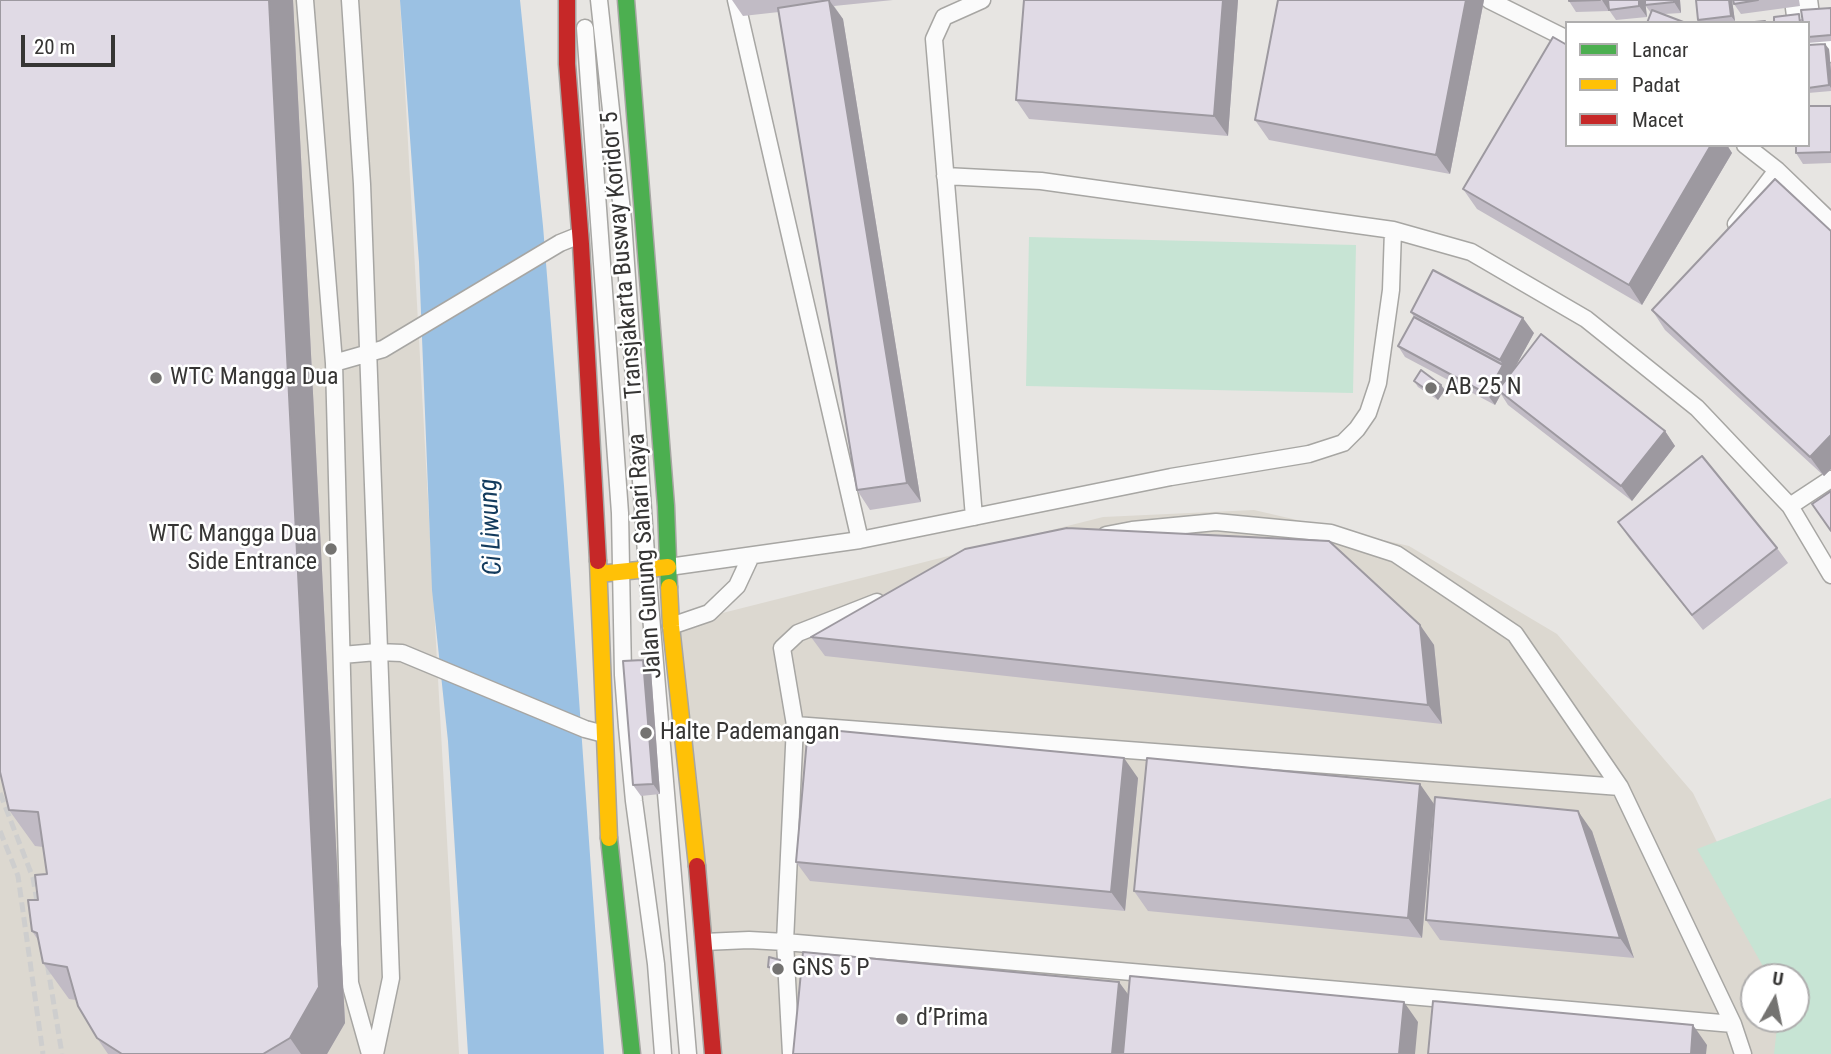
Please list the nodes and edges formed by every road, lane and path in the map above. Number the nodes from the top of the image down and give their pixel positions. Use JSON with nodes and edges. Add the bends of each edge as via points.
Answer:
{"nodes":[{"id":1,"x":305,"y":0,"type":"edge"},
{"id":2,"x":350,"y":0,"type":"edge"},
{"id":3,"x":556,"y":0,"type":"edge"},
{"id":4,"x":567,"y":0,"type":"edge"},
{"id":5,"x":599,"y":0,"type":"edge"},
{"id":6,"x":615,"y":0,"type":"edge"},
{"id":7,"x":626,"y":0,"type":"edge"},
{"id":8,"x":736,"y":0,"type":"edge"},
{"id":9,"x":982,"y":0,"type":"edge"},
{"id":10,"x":1489,"y":0,"type":"edge"},
{"id":11,"x":1801,"y":0,"type":"edge"},
{"id":12,"x":584,"y":14,"type":"dead end"},
{"id":13,"x":1804,"y":21,"type":"edge"},
{"id":14,"x":1565,"y":38,"type":"edge"},
{"id":15,"x":1831,"y":46,"type":"edge"},
{"id":16,"x":1810,"y":48,"type":"edge"},
{"id":17,"x":628,"y":55,"type":"junction"},
{"id":18,"x":567,"y":64,"type":"junction"},
{"id":19,"x":1748,"y":147,"type":"edge"},
{"id":20,"x":1777,"y":170,"type":"junction"},
{"id":21,"x":945,"y":176,"type":"junction"},
{"id":22,"x":1831,"y":222,"type":"edge"},
{"id":23,"x":1393,"y":230,"type":"junction"},
{"id":24,"x":1728,"y":234,"type":"edge"},
{"id":25,"x":580,"y":235,"type":"junction"},
{"id":26,"x":375,"y":350,"type":"junction"},
{"id":27,"x":334,"y":363,"type":"junction"},
{"id":28,"x":1831,"y":479,"type":"edge"},
{"id":29,"x":1790,"y":506,"type":"junction"},
{"id":30,"x":974,"y":517,"type":"junction"},
{"id":31,"x":1092,"y":538,"type":"edge"},
{"id":32,"x":860,"y":540,"type":"junction"},
{"id":33,"x":751,"y":556,"type":"junction"},
{"id":34,"x":668,"y":567,"type":"junction"},
{"id":35,"x":647,"y":568,"type":"junction"},
{"id":36,"x":621,"y":571,"type":"junction"},
{"id":37,"x":599,"y":574,"type":"junction"},
{"id":38,"x":1831,"y":575,"type":"edge"},
{"id":39,"x":898,"y":594,"type":"edge"},
{"id":40,"x":671,"y":625,"type":"junction"},
{"id":41,"x":377,"y":652,"type":"junction"},
{"id":42,"x":342,"y":654,"type":"junction"},
{"id":43,"x":795,"y":725,"type":"junction"},
{"id":44,"x":605,"y":734,"type":"junction"},
{"id":45,"x":1620,"y":787,"type":"junction"},
{"id":46,"x":704,"y":942,"type":"junction"},
{"id":47,"x":785,"y":942,"type":"junction"},
{"id":48,"x":1733,"y":1024,"type":"junction"},
{"id":49,"x":370,"y":1054,"type":"edge"},
{"id":50,"x":375,"y":1054,"type":"edge"},
{"id":51,"x":632,"y":1054,"type":"edge"},
{"id":52,"x":663,"y":1054,"type":"edge"},
{"id":53,"x":688,"y":1054,"type":"edge"},
{"id":54,"x":713,"y":1054,"type":"edge"},
{"id":55,"x":791,"y":1054,"type":"edge"},
{"id":56,"x":1743,"y":1054,"type":"edge"}],
"edges":[{"from":1,"to":27,"type":"lane"},
{"from":2,"to":26,"type":"lane"},
{"from":3,"to":18,"type":"main road","name":"Jalan Gunung Sahari Raya"},
{"from":4,"to":18,"type":"main road","name":"Jalan Gunung Sahari Raya"},
{"from":5,"to":35,"type":"lane","name":"Transjakarta Busway Koridor 5","via":[[623,220]]},
{"from":6,"to":17,"type":"main road","name":"Jalan Gunung Sahari Raya"},
{"from":7,"to":17,"type":"main road","name":"Jalan Gunung Sahari Raya"},
{"from":8,"to":32,"type":"lane"},
{"from":9,"to":21,"type":"lane","via":[[944,17],[933,39]]},
{"from":10,"to":14,"type":"lane"},
{"from":11,"to":13,"type":"street"},
{"from":12,"to":36,"type":"lane","name":"Transjakarta Busway Koridor 5"},
{"from":15,"to":16,"type":"street"},
{"from":17,"to":34,"type":"main road","name":"Jalan Gunung Sahari Raya"},
{"from":18,"to":25,"type":"main road","name":"Jalan Gunung Sahari Raya"},
{"from":19,"to":20,"type":"lane"},
{"from":20,"to":22,"type":"lane"},
{"from":20,"to":24,"type":"lane"},
{"from":21,"to":23,"type":"lane","via":[[1041,181]]},
{"from":21,"to":30,"type":"lane"},
{"from":23,"to":29,"type":"lane","via":[[1471,252],[1586,319],[1697,408]]},
{"from":23,"to":30,"type":"lane","via":[[1391,290],[1378,383],[1368,413],[1343,443],[1309,454]]},
{"from":25,"to":26,"type":"lane"},
{"from":25,"to":37,"type":"main road","name":"Jalan Gunung Sahari Raya"},
{"from":26,"to":27,"type":"lane"},
{"from":26,"to":41,"type":"lane"},
{"from":27,"to":42,"type":"lane"},
{"from":28,"to":29,"type":"lane"},
{"from":29,"to":38,"type":"lane"},
{"from":30,"to":32,"type":"lane"},
{"from":31,"to":45,"type":"lane","via":[[1216,522],[1331,533],[1396,554],[1515,634]]},
{"from":32,"to":33,"type":"lane"},
{"from":33,"to":34,"type":"lane"},
{"from":33,"to":40,"type":"lane","via":[[737,586],[709,613]]},
{"from":34,"to":35,"type":"main road"},
{"from":34,"to":40,"type":"main road","name":"Jalan Gunung Sahari Raya"},
{"from":35,"to":36,"type":"main road"},
{"from":35,"to":53,"type":"lane","name":"Transjakarta Busway Koridor 5"},
{"from":36,"to":37,"type":"main road"},
{"from":36,"to":52,"type":"lane","name":"Transjakarta Busway Koridor 5","via":[[634,801]]},
{"from":37,"to":44,"type":"main road","name":"Jalan Gunung Sahari Raya"},
{"from":39,"to":43,"type":"lane","via":[[798,634],[782,648]]},
{"from":40,"to":46,"type":"main road","name":"Jalan Gunung Sahari Raya"},
{"from":41,"to":42,"type":"lane"},
{"from":41,"to":44,"type":"lane","via":[[402,653]]},
{"from":41,"to":50,"type":"lane","via":[[391,978]]},
{"from":42,"to":49,"type":"lane","via":[[350,983]]},
{"from":43,"to":45,"type":"lane"},
{"from":43,"to":47,"type":"lane"},
{"from":44,"to":51,"type":"main road","name":"Jalan Gunung Sahari Raya","via":[[609,838]]},
{"from":45,"to":48,"type":"lane"},
{"from":46,"to":47,"type":"lane"},
{"from":46,"to":54,"type":"main road","name":"Jalan Gunung Sahari Raya"},
{"from":47,"to":48,"type":"lane"},
{"from":47,"to":55,"type":"lane"},
{"from":48,"to":56,"type":"lane"}]}
